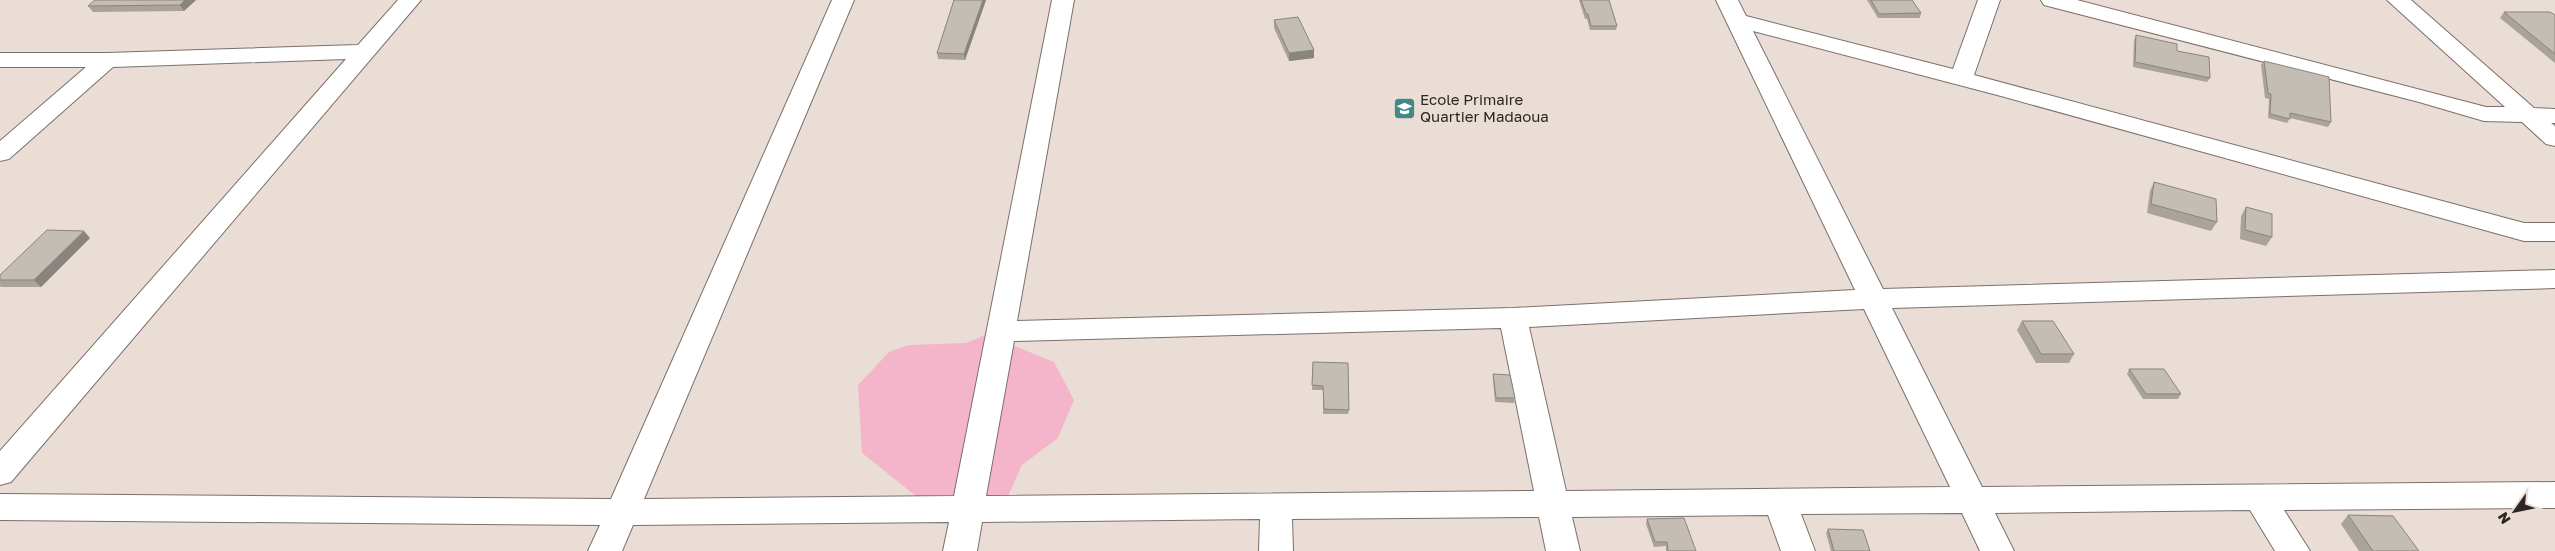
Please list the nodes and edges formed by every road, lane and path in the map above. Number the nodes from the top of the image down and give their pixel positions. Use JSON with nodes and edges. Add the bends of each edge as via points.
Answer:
{"nodes":[{"id":1,"x":410,"y":0,"type":"edge"},
{"id":2,"x":843,"y":0,"type":"edge"},
{"id":3,"x":1063,"y":0,"type":"edge"},
{"id":4,"x":1989,"y":0,"type":"edge"},
{"id":5,"x":2052,"y":0,"type":"edge"},
{"id":6,"x":2398,"y":0,"type":"edge"},
{"id":7,"x":1732,"y":10,"type":"edge"},
{"id":8,"x":364,"y":52,"type":"junction"},
{"id":9,"x":0,"y":60,"type":"edge"},
{"id":10,"x":107,"y":60,"type":"junction"},
{"id":11,"x":1961,"y":78,"type":"junction"},
{"id":12,"x":2555,"y":116,"type":"edge"},
{"id":13,"x":2530,"y":117,"type":"junction"},
{"id":14,"x":2555,"y":140,"type":"edge"},
{"id":15,"x":0,"y":154,"type":"edge"},
{"id":16,"x":2555,"y":232,"type":"edge"},
{"id":17,"x":2555,"y":279,"type":"edge"},
{"id":18,"x":1873,"y":299,"type":"junction"},
{"id":19,"x":1513,"y":318,"type":"junction"},
{"id":20,"x":1001,"y":331,"type":"junction"},
{"id":21,"x":0,"y":473,"type":"edge"},
{"id":22,"x":2555,"y":495,"type":"edge"},
{"id":23,"x":2259,"y":498,"type":"junction"},
{"id":24,"x":1972,"y":500,"type":"junction"},
{"id":25,"x":1780,"y":502,"type":"junction"},
{"id":26,"x":1553,"y":504,"type":"junction"},
{"id":27,"x":1276,"y":506,"type":"junction"},
{"id":28,"x":0,"y":507,"type":"edge"},
{"id":29,"x":968,"y":509,"type":"junction"},
{"id":30,"x":622,"y":512,"type":"junction"},
{"id":31,"x":605,"y":551,"type":"edge"},
{"id":32,"x":960,"y":551,"type":"edge"},
{"id":33,"x":1276,"y":551,"type":"edge"},
{"id":34,"x":1563,"y":551,"type":"edge"},
{"id":35,"x":1798,"y":551,"type":"edge"},
{"id":36,"x":1998,"y":551,"type":"edge"},
{"id":37,"x":2293,"y":551,"type":"edge"}],
"edges":[{"from":1,"to":8,"type":"street"},
{"from":2,"to":30,"type":"street"},
{"from":3,"to":20,"type":"street"},
{"from":4,"to":11,"type":"street"},
{"from":5,"to":13,"type":"street","via":[[2484,114]]},
{"from":6,"to":13,"type":"street"},
{"from":7,"to":11,"type":"street"},
{"from":7,"to":18,"type":"street"},
{"from":8,"to":10,"type":"street"},
{"from":8,"to":21,"type":"street"},
{"from":9,"to":10,"type":"street"},
{"from":10,"to":15,"type":"street"},
{"from":11,"to":16,"type":"street","via":[[2524,232]]},
{"from":12,"to":13,"type":"street"},
{"from":13,"to":14,"type":"street"},
{"from":17,"to":18,"type":"street"},
{"from":18,"to":19,"type":"street"},
{"from":18,"to":24,"type":"street"},
{"from":19,"to":20,"type":"street"},
{"from":19,"to":26,"type":"street"},
{"from":20,"to":29,"type":"street"},
{"from":22,"to":23,"type":"street"},
{"from":23,"to":24,"type":"street"},
{"from":23,"to":37,"type":"street"},
{"from":24,"to":25,"type":"street"},
{"from":24,"to":36,"type":"street"},
{"from":25,"to":26,"type":"street"},
{"from":25,"to":35,"type":"street"},
{"from":26,"to":27,"type":"street"},
{"from":26,"to":34,"type":"street"},
{"from":27,"to":29,"type":"street"},
{"from":27,"to":33,"type":"street"},
{"from":28,"to":30,"type":"street"},
{"from":29,"to":30,"type":"street"},
{"from":29,"to":32,"type":"street"},
{"from":30,"to":31,"type":"street"}]}
